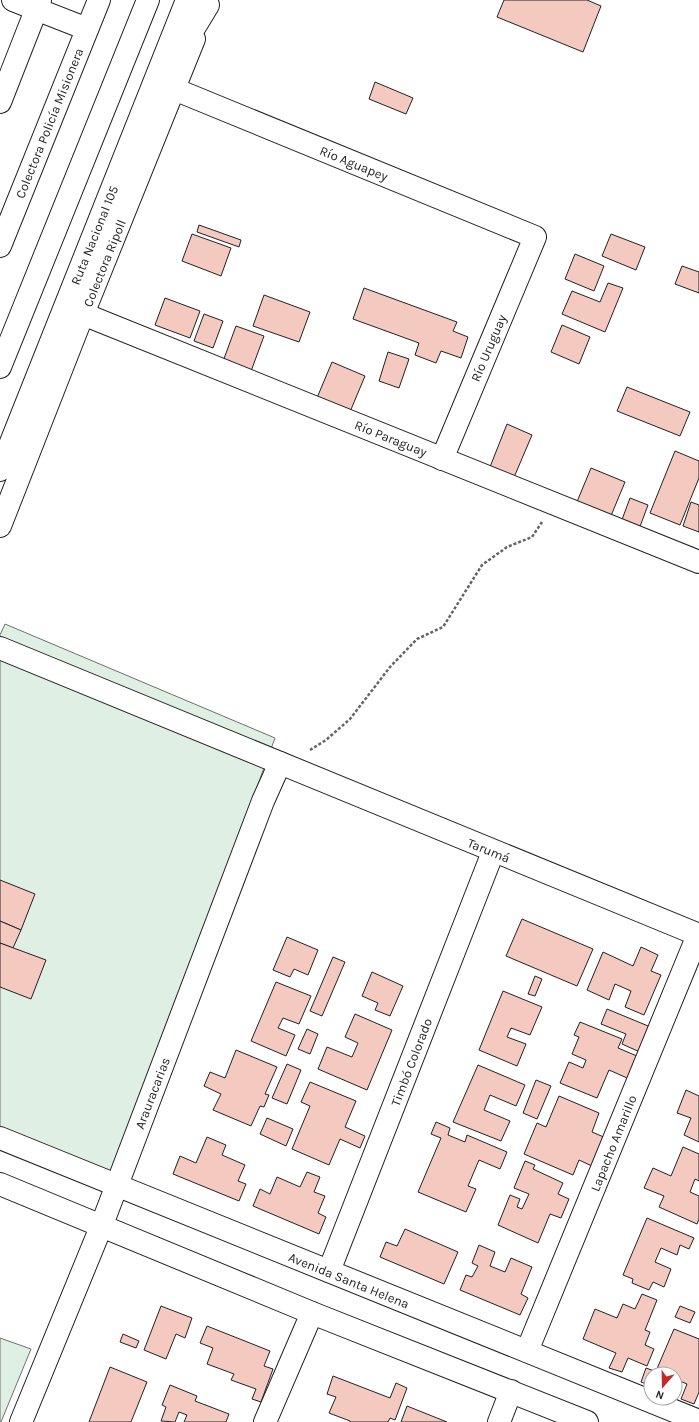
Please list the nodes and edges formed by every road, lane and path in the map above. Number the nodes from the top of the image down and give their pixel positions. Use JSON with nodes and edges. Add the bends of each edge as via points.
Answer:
{"nodes":[{"id":1,"x":13,"y":0,"type":"edge"},
{"id":2,"x":99,"y":0,"type":"edge"},
{"id":3,"x":148,"y":0,"type":"edge"},
{"id":4,"x":187,"y":0,"type":"edge"},
{"id":5,"x":209,"y":3,"type":"edge"},
{"id":6,"x":38,"y":5,"type":"edge"},
{"id":7,"x":87,"y":28,"type":"junction"},
{"id":8,"x":174,"y":89,"type":"junction"},
{"id":9,"x":0,"y":102,"type":"edge"},
{"id":10,"x":143,"y":112,"type":"junction"},
{"id":11,"x":534,"y":237,"type":"joint"},
{"id":12,"x":0,"y":246,"type":"edge"},
{"id":13,"x":83,"y":314,"type":"junction"},
{"id":14,"x":0,"y":367,"type":"edge"},
{"id":15,"x":442,"y":459,"type":"junction"},
{"id":16,"x":0,"y":470,"type":"edge"},
{"id":17,"x":554,"y":504,"type":"junction"},
{"id":18,"x":0,"y":526,"type":"edge"},
{"id":19,"x":699,"y":562,"type":"edge"},
{"id":20,"x":0,"y":648,"type":"edge"},
{"id":21,"x":280,"y":763,"type":"junction"},
{"id":22,"x":493,"y":852,"type":"junction"},
{"id":23,"x":698,"y":935,"type":"edge"},
{"id":24,"x":0,"y":1138,"type":"edge"},
{"id":25,"x":0,"y":1184,"type":"edge"},
{"id":26,"x":117,"y":1186,"type":"junction"},
{"id":27,"x":101,"y":1226,"type":"junction"},
{"id":28,"x":329,"y":1272,"type":"junction"},
{"id":29,"x":312,"y":1313,"type":"junction"},
{"id":30,"x":528,"y":1351,"type":"junction"},
{"id":31,"x":511,"y":1391,"type":"junction"},
{"id":32,"x":699,"y":1421,"type":"edge"},
{"id":33,"x":21,"y":1422,"type":"edge"},
{"id":34,"x":265,"y":1422,"type":"edge"},
{"id":35,"x":499,"y":1422,"type":"edge"},
{"id":36,"x":587,"y":1422,"type":"edge"}],
"edges":[{"from":1,"to":6,"type":"main road"},
{"from":2,"to":7,"type":"main road","name":"Colectora Policía Misionera"},
{"from":3,"to":14,"type":"main road"},
{"from":4,"to":10,"type":"main road","name":"Ruta Nacional 105"},
{"from":5,"to":8,"type":"main road","name":"Colectora Ripoll"},
{"from":5,"to":10,"type":"main road"},
{"from":6,"to":7,"type":"main road"},
{"from":6,"to":9,"type":"main road"},
{"from":7,"to":12,"type":"main road","name":"Colectora Policía Misionera"},
{"from":8,"to":11,"type":"main road","name":"Río Aguapey"},
{"from":8,"to":13,"type":"main road","name":"Colectora Ripoll"},
{"from":10,"to":16,"type":"main road","name":"Ruta Nacional 105"},
{"from":11,"to":15,"type":"main road","name":"Río Uruguay"},
{"from":13,"to":15,"type":"main road","name":"Río Paraguay"},
{"from":13,"to":18,"type":"main road","name":"Colectora Ripoll"},
{"from":15,"to":17,"type":"main road","name":"Río Paraguay"},
{"from":17,"to":19,"type":"main road","name":"Río Paraguay"},
{"from":17,"to":21,"type":"path","via":[[532,537],[507,548],[482,565],[443,627],[417,640],[390,667],[350,719],[326,740],[294,759]]},
{"from":20,"to":21,"type":"main road","name":"Tarumá"},
{"from":21,"to":22,"type":"main road","name":"Tarumá"},
{"from":21,"to":26,"type":"main road","name":"Arauracarias","via":[[260,808]]},
{"from":22,"to":23,"type":"main road","name":"Tarumá"},
{"from":22,"to":28,"type":"main road","name":"Timbó Colorado"},
{"from":23,"to":30,"type":"main road","name":"Lapacho Amarillo"},
{"from":24,"to":26,"type":"main road","name":"Avenida Santa Helena"},
{"from":25,"to":27,"type":"main road"},
{"from":26,"to":27,"type":"main road","name":"Arauracarias"},
{"from":26,"to":28,"type":"main road","name":"Avenida Santa Helena"},
{"from":27,"to":29,"type":"main road"},
{"from":27,"to":33,"type":"main road","name":"Arauracarias"},
{"from":28,"to":30,"type":"main road","name":"Avenida Santa Helena"},
{"from":29,"to":31,"type":"main road"},
{"from":29,"to":34,"type":"main road"},
{"from":30,"to":32,"type":"main road","name":"Avenida Santa Helena"},
{"from":31,"to":35,"type":"main road"},
{"from":31,"to":36,"type":"main road"}]}
